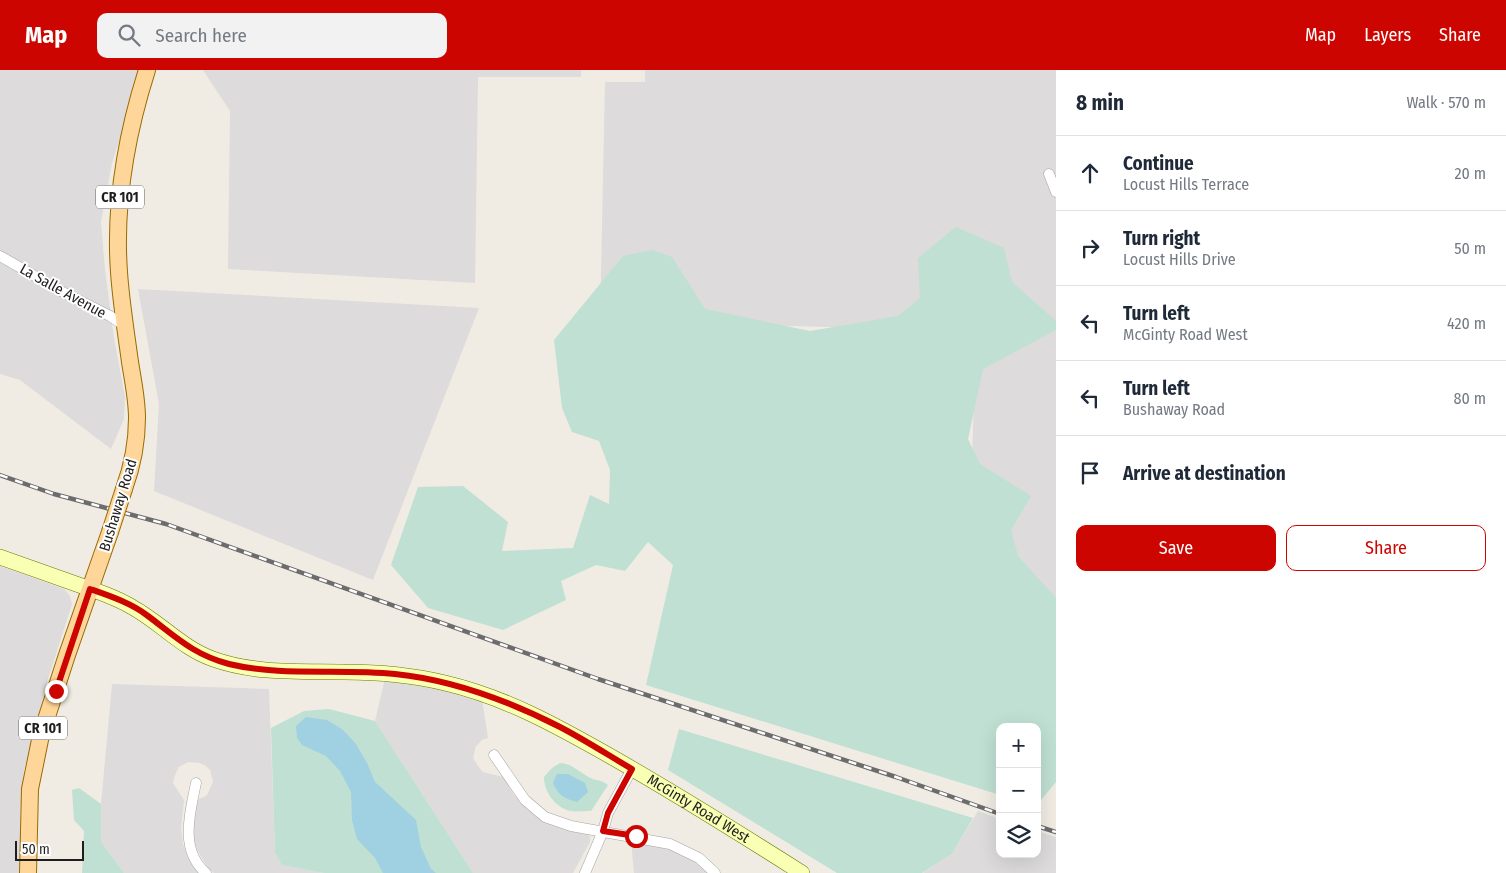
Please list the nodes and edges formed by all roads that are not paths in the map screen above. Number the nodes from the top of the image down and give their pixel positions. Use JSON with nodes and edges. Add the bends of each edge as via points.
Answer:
{"nodes":[{"id":1,"x":147,"y":70,"type":"edge"},
{"id":2,"x":1049,"y":174,"type":"dead end"},
{"id":3,"x":1056,"y":192,"type":"edge"},
{"id":4,"x":0,"y":256,"type":"edge"},
{"id":5,"x":125,"y":326,"type":"junction"},
{"id":6,"x":0,"y":557,"type":"edge"},
{"id":7,"x":90,"y":589,"type":"junction"},
{"id":8,"x":494,"y":755,"type":"dead end"},
{"id":9,"x":632,"y":769,"type":"junction"},
{"id":10,"x":196,"y":783,"type":"dead end"},
{"id":11,"x":603,"y":831,"type":"junction"},
{"id":12,"x":28,"y":873,"type":"edge"},
{"id":13,"x":206,"y":873,"type":"edge"},
{"id":14,"x":585,"y":873,"type":"edge"},
{"id":15,"x":714,"y":873,"type":"edge"},
{"id":16,"x":802,"y":873,"type":"edge"}],
"edges":[{"from":1,"to":5,"type":"main road","name":"Bushaway Road","number":"CR 101","via":[[128,135],[120,193],[119,270]]},
{"from":2,"to":3,"type":"street"},
{"from":4,"to":5,"type":"street","name":"La Salle Avenue"},
{"from":5,"to":7,"type":"main road","name":"Bushaway Road","number":"CR 101","bridge":true,"via":[[137,416],[134,446],[129,474]]},
{"from":6,"to":7,"type":"main road","name":"McGinty Road West"},
{"from":7,"to":9,"type":"main road","name":"McGinty Road West","via":[[111,596],[147,616],[170,635],[213,659],[243,667],[395,674],[445,683],[485,694],[527,712]]},
{"from":7,"to":12,"type":"main road","name":"Bushaway Road","number":"CR 101","via":[[41,735],[34,767],[30,789]]},
{"from":8,"to":11,"type":"street","via":[[525,800],[545,817],[571,826]]},
{"from":9,"to":11,"type":"street","via":[[608,813]]},
{"from":9,"to":16,"type":"main road","name":"McGinty Road West"},
{"from":10,"to":13,"type":"street","via":[[188,825],[191,850]]},
{"from":11,"to":14,"type":"street"},
{"from":11,"to":15,"type":"street","via":[[670,844],[699,858]]}]}
